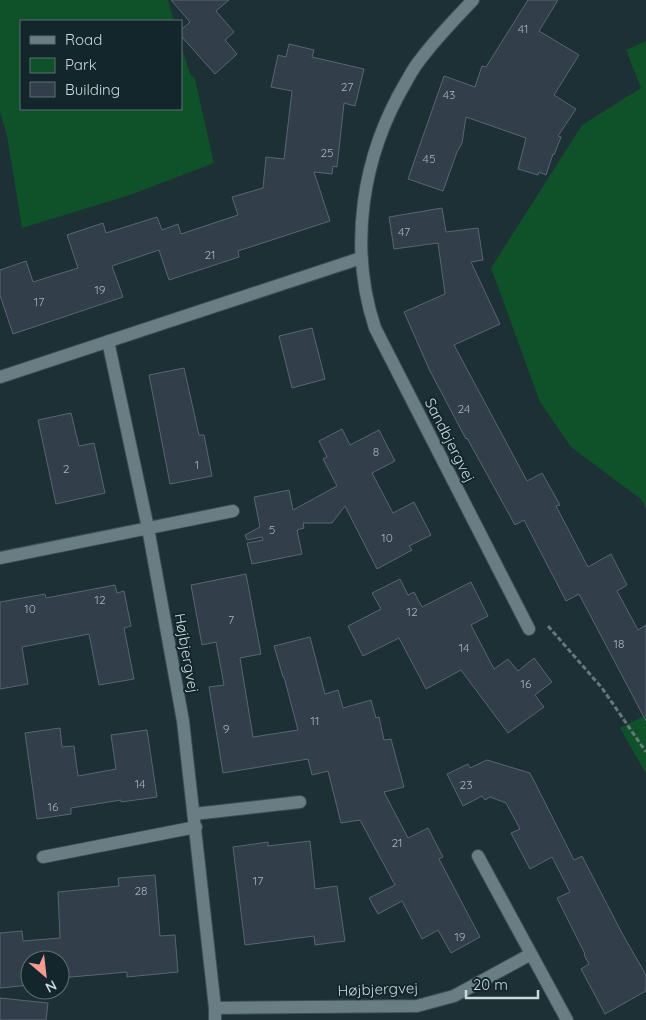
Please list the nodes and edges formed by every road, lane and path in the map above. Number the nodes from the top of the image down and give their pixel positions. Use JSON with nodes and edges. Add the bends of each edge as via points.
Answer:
{"nodes":[{"id":1,"x":473,"y":0,"type":"edge"},
{"id":2,"x":361,"y":258,"type":"junction"},
{"id":3,"x":108,"y":341,"type":"junction"},
{"id":4,"x":0,"y":377,"type":"edge"},
{"id":5,"x":233,"y":512,"type":"dead end"},
{"id":6,"x":148,"y":528,"type":"junction"},
{"id":7,"x":0,"y":558,"type":"edge"},
{"id":8,"x":529,"y":629,"type":"joint"},
{"id":9,"x":646,"y":752,"type":"edge"},
{"id":10,"x":300,"y":802,"type":"dead end"},
{"id":11,"x":195,"y":820,"type":"junction"},
{"id":12,"x":478,"y":856,"type":"dead end"},
{"id":13,"x":43,"y":857,"type":"dead end"},
{"id":14,"x":531,"y":954,"type":"junction"},
{"id":15,"x":215,"y":1014,"type":"edge"},
{"id":16,"x":567,"y":1020,"type":"edge"}],
"edges":[{"from":1,"to":2,"type":"street","name":"Sandbjergvej","via":[[419,60],[392,106],[373,154],[362,206]]},
{"from":2,"to":3,"type":"street"},
{"from":2,"to":8,"type":"street","name":"Sandbjergvej","via":[[366,303],[374,328]]},
{"from":3,"to":4,"type":"street"},
{"from":3,"to":6,"type":"street","name":"Højbjergvej"},
{"from":5,"to":6,"type":"street"},
{"from":6,"to":7,"type":"street"},
{"from":6,"to":11,"type":"street","name":"Højbjergvej","via":[[183,721]]},
{"from":8,"to":9,"type":"path","via":[[546,624],[602,688]]},
{"from":10,"to":11,"type":"street"},
{"from":11,"to":13,"type":"street"},
{"from":11,"to":15,"type":"street","name":"Højbjergvej"},
{"from":12,"to":14,"type":"street"},
{"from":14,"to":15,"type":"street","name":"Højbjergvej","via":[[454,996],[417,1006]]},
{"from":14,"to":16,"type":"street"}]}
